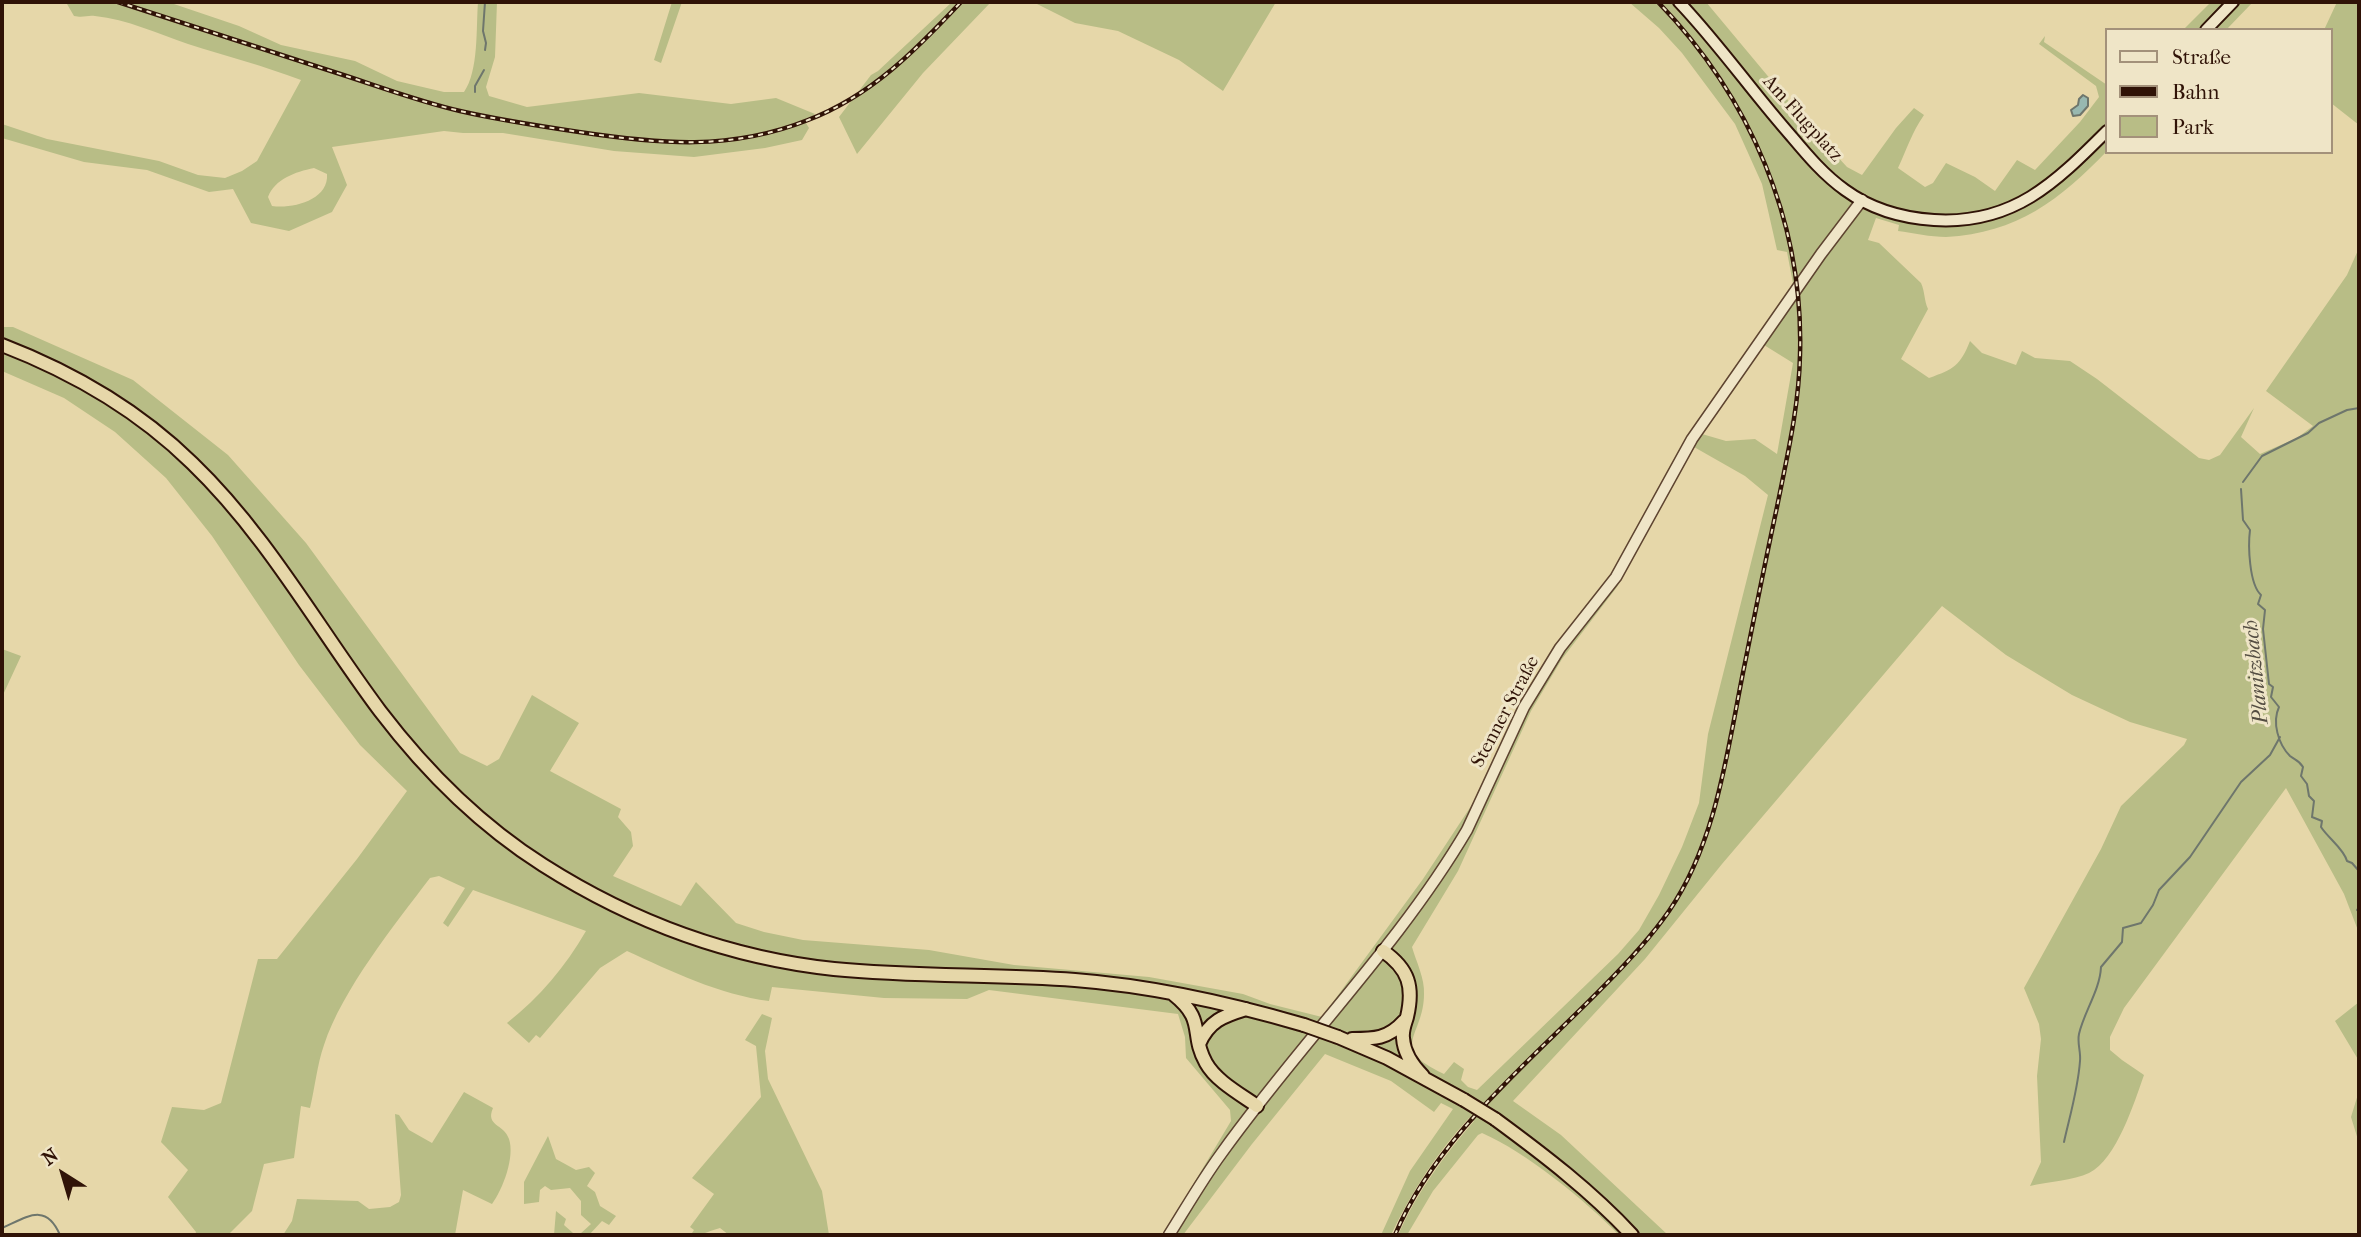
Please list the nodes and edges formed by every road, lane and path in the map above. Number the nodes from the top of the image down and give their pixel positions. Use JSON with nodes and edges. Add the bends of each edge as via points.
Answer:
{"nodes":[{"id":1,"x":1679,"y":2,"type":"edge"},
{"id":2,"x":2233,"y":2,"type":"edge"},
{"id":3,"x":2208,"y":28,"type":"edge"},
{"id":4,"x":2106,"y":132,"type":"edge"},
{"id":5,"x":1862,"y":200,"type":"junction"},
{"id":6,"x":2,"y":345,"type":"edge"},
{"id":7,"x":1383,"y":951,"type":"junction"},
{"id":8,"x":1171,"y":992,"type":"junction"},
{"id":9,"x":1248,"y":1009,"type":"junction"},
{"id":10,"x":1407,"y":1019,"type":"junction"},
{"id":11,"x":1341,"y":1038,"type":"junction"},
{"id":12,"x":1199,"y":1045,"type":"junction"},
{"id":13,"x":1423,"y":1076,"type":"junction"},
{"id":14,"x":1257,"y":1106,"type":"junction"},
{"id":15,"x":1170,"y":1235,"type":"edge"},
{"id":16,"x":1632,"y":1235,"type":"edge"}],
"edges":[{"from":1,"to":5,"type":"main road","name":"Am Flugplatz","via":[[1818,167]]},
{"from":2,"to":3,"type":"main road"},
{"from":4,"to":5,"type":"main road","name":"Am Flugplatz","via":[[2049,186],[1992,215],[1962,221],[1924,220],[1890,213]]},
{"from":5,"to":7,"type":"street","name":"Stenner Straße","via":[[1692,439],[1616,577],[1524,707],[1467,830]]},
{"from":6,"to":8,"type":"highway","via":[[93,387],[185,456],[247,524],[382,713],[432,772],[508,840],[595,896],[678,933],[791,963],[869,972],[1075,980]]},
{"from":7,"to":10,"type":"highway","via":[[1398,961],[1409,980]]},
{"from":7,"to":14,"type":"street","name":"Stenner Straße"},
{"from":8,"to":9,"type":"highway"},
{"from":8,"to":12,"type":"highway","via":[[1191,1012]]},
{"from":9,"to":11,"type":"highway","bridge":true},
{"from":9,"to":12,"type":"highway","via":[[1213,1021]]},
{"from":10,"to":11,"type":"highway","via":[[1376,1040]]},
{"from":10,"to":13,"type":"highway","via":[[1403,1039]]},
{"from":11,"to":13,"type":"highway"},
{"from":12,"to":14,"type":"highway","via":[[1210,1070]]},
{"from":13,"to":16,"type":"highway","bridge":true,"via":[[1495,1119],[1578,1182]]},
{"from":14,"to":15,"type":"street","name":"Stenner Straße"}]}
